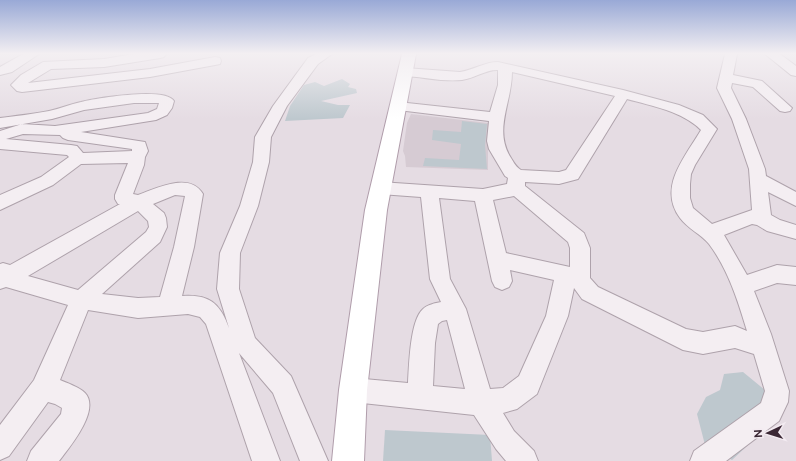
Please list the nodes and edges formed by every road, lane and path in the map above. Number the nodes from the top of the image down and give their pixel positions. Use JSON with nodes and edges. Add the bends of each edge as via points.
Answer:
{"nodes":[{"id":1,"x":29,"y":76,"type":"edge"},
{"id":2,"x":129,"y":76,"type":"edge"},
{"id":3,"x":303,"y":76,"type":"edge"},
{"id":4,"x":404,"y":76,"type":"edge"},
{"id":5,"x":501,"y":76,"type":"edge"},
{"id":6,"x":550,"y":76,"type":"edge"},
{"id":7,"x":726,"y":78,"type":"joint"},
{"id":8,"x":623,"y":94,"type":"junction"},
{"id":9,"x":398,"y":106,"type":"junction"},
{"id":10,"x":785,"y":108,"type":"dead end"},
{"id":11,"x":497,"y":117,"type":"junction"},
{"id":12,"x":0,"y":123,"type":"edge"},
{"id":13,"x":55,"y":131,"type":"junction"},
{"id":14,"x":0,"y":136,"type":"edge"},
{"id":15,"x":0,"y":144,"type":"edge"},
{"id":16,"x":78,"y":158,"type":"junction"},
{"id":17,"x":136,"y":158,"type":"junction"},
{"id":18,"x":758,"y":179,"type":"junction"},
{"id":19,"x":517,"y":183,"type":"junction"},
{"id":20,"x":380,"y":188,"type":"junction"},
{"id":21,"x":428,"y":192,"type":"junction"},
{"id":22,"x":483,"y":195,"type":"junction"},
{"id":23,"x":796,"y":200,"type":"edge"},
{"id":24,"x":140,"y":202,"type":"junction"},
{"id":25,"x":0,"y":203,"type":"edge"},
{"id":26,"x":762,"y":219,"type":"junction"},
{"id":27,"x":796,"y":232,"type":"edge"},
{"id":28,"x":712,"y":234,"type":"junction"},
{"id":29,"x":497,"y":259,"type":"junction"},
{"id":30,"x":2,"y":275,"type":"edge"},
{"id":31,"x":573,"y":276,"type":"junction"},
{"id":32,"x":796,"y":276,"type":"edge"},
{"id":33,"x":502,"y":282,"type":"dead end"},
{"id":34,"x":742,"y":286,"type":"junction"},
{"id":35,"x":81,"y":300,"type":"junction"},
{"id":36,"x":168,"y":307,"type":"junction"},
{"id":37,"x":455,"y":309,"type":"junction"},
{"id":38,"x":764,"y":347,"type":"junction"},
{"id":39,"x":43,"y":389,"type":"junction"},
{"id":40,"x":353,"y":390,"type":"junction"},
{"id":41,"x":420,"y":397,"type":"junction"},
{"id":42,"x":481,"y":403,"type":"junction"},
{"id":43,"x":0,"y":447,"type":"edge"},
{"id":44,"x":41,"y":461,"type":"edge"},
{"id":45,"x":266,"y":461,"type":"edge"},
{"id":46,"x":314,"y":461,"type":"edge"},
{"id":47,"x":348,"y":461,"type":"edge"},
{"id":48,"x":524,"y":461,"type":"edge"},
{"id":49,"x":704,"y":461,"type":"edge"}],
"edges":[{"from":1,"to":2,"type":"street","via":[[18,85],[22,88]]},
{"from":3,"to":46,"type":"street","via":[[280,106],[263,137],[261,162],[249,206],[230,253],[228,288],[246,344],[282,385]]},
{"from":4,"to":9,"type":"main road"},
{"from":5,"to":11,"type":"street","via":[[505,85]]},
{"from":6,"to":8,"type":"street"},
{"from":7,"to":10,"type":"street","via":[[757,84]]},
{"from":7,"to":18,"type":"street","via":[[724,88],[740,119]]},
{"from":8,"to":19,"type":"street","via":[[572,175]]},
{"from":8,"to":28,"type":"street","via":[[674,108],[698,118],[709,129],[684,171],[681,199],[684,210]]},
{"from":9,"to":11,"type":"street"},
{"from":9,"to":20,"type":"main road"},
{"from":11,"to":19,"type":"street","via":[[497,149]]},
{"from":12,"to":13,"type":"street","via":[[52,115],[83,106],[134,99],[158,98],[167,101],[166,109],[151,117]]},
{"from":13,"to":14,"type":"street","via":[[22,129]]},
{"from":13,"to":17,"type":"street","via":[[139,146],[140,151]]},
{"from":15,"to":16,"type":"street","via":[[71,150]]},
{"from":16,"to":17,"type":"street"},
{"from":16,"to":25,"type":"street","via":[[46,181]]},
{"from":17,"to":24,"type":"street","via":[[124,199]]},
{"from":18,"to":23,"type":"street"},
{"from":18,"to":26,"type":"street"},
{"from":19,"to":22,"type":"street"},
{"from":19,"to":31,"type":"street","via":[[577,238],[580,248]]},
{"from":20,"to":21,"type":"street"},
{"from":20,"to":40,"type":"main road"},
{"from":21,"to":22,"type":"street"},
{"from":21,"to":37,"type":"street","via":[[440,279]]},
{"from":22,"to":29,"type":"street"},
{"from":24,"to":30,"type":"street"},
{"from":24,"to":35,"type":"street","via":[[157,218],[158,228],[153,237]]},
{"from":24,"to":36,"type":"street","via":[[173,189],[186,188],[194,194],[184,247]]},
{"from":26,"to":27,"type":"street","via":[[774,226]]},
{"from":26,"to":28,"type":"street","via":[[751,217]]},
{"from":28,"to":34,"type":"street","via":[[719,242]]},
{"from":29,"to":31,"type":"street"},
{"from":29,"to":33,"type":"street"},
{"from":30,"to":35,"type":"street"},
{"from":31,"to":38,"type":"street","via":[[590,293],[683,339],[703,343],[735,337]]},
{"from":31,"to":42,"type":"street","via":[[528,385],[508,400]]},
{"from":32,"to":34,"type":"street","via":[[777,274]]},
{"from":34,"to":38,"type":"street"},
{"from":35,"to":36,"type":"street","via":[[138,308]]},
{"from":35,"to":39,"type":"street","via":[[56,364]]},
{"from":36,"to":45,"type":"street","via":[[198,306],[208,310],[215,319]]},
{"from":37,"to":41,"type":"street","via":[[437,312],[429,318],[425,331]]},
{"from":37,"to":42,"type":"street"},
{"from":38,"to":49,"type":"street","via":[[777,391],[776,402],[770,412]]},
{"from":39,"to":43,"type":"street"},
{"from":39,"to":44,"type":"street","via":[[59,392],[76,402],[73,420]]},
{"from":40,"to":41,"type":"street"},
{"from":40,"to":47,"type":"main road"},
{"from":41,"to":42,"type":"street"},
{"from":42,"to":48,"type":"street","via":[[505,440]]}]}
